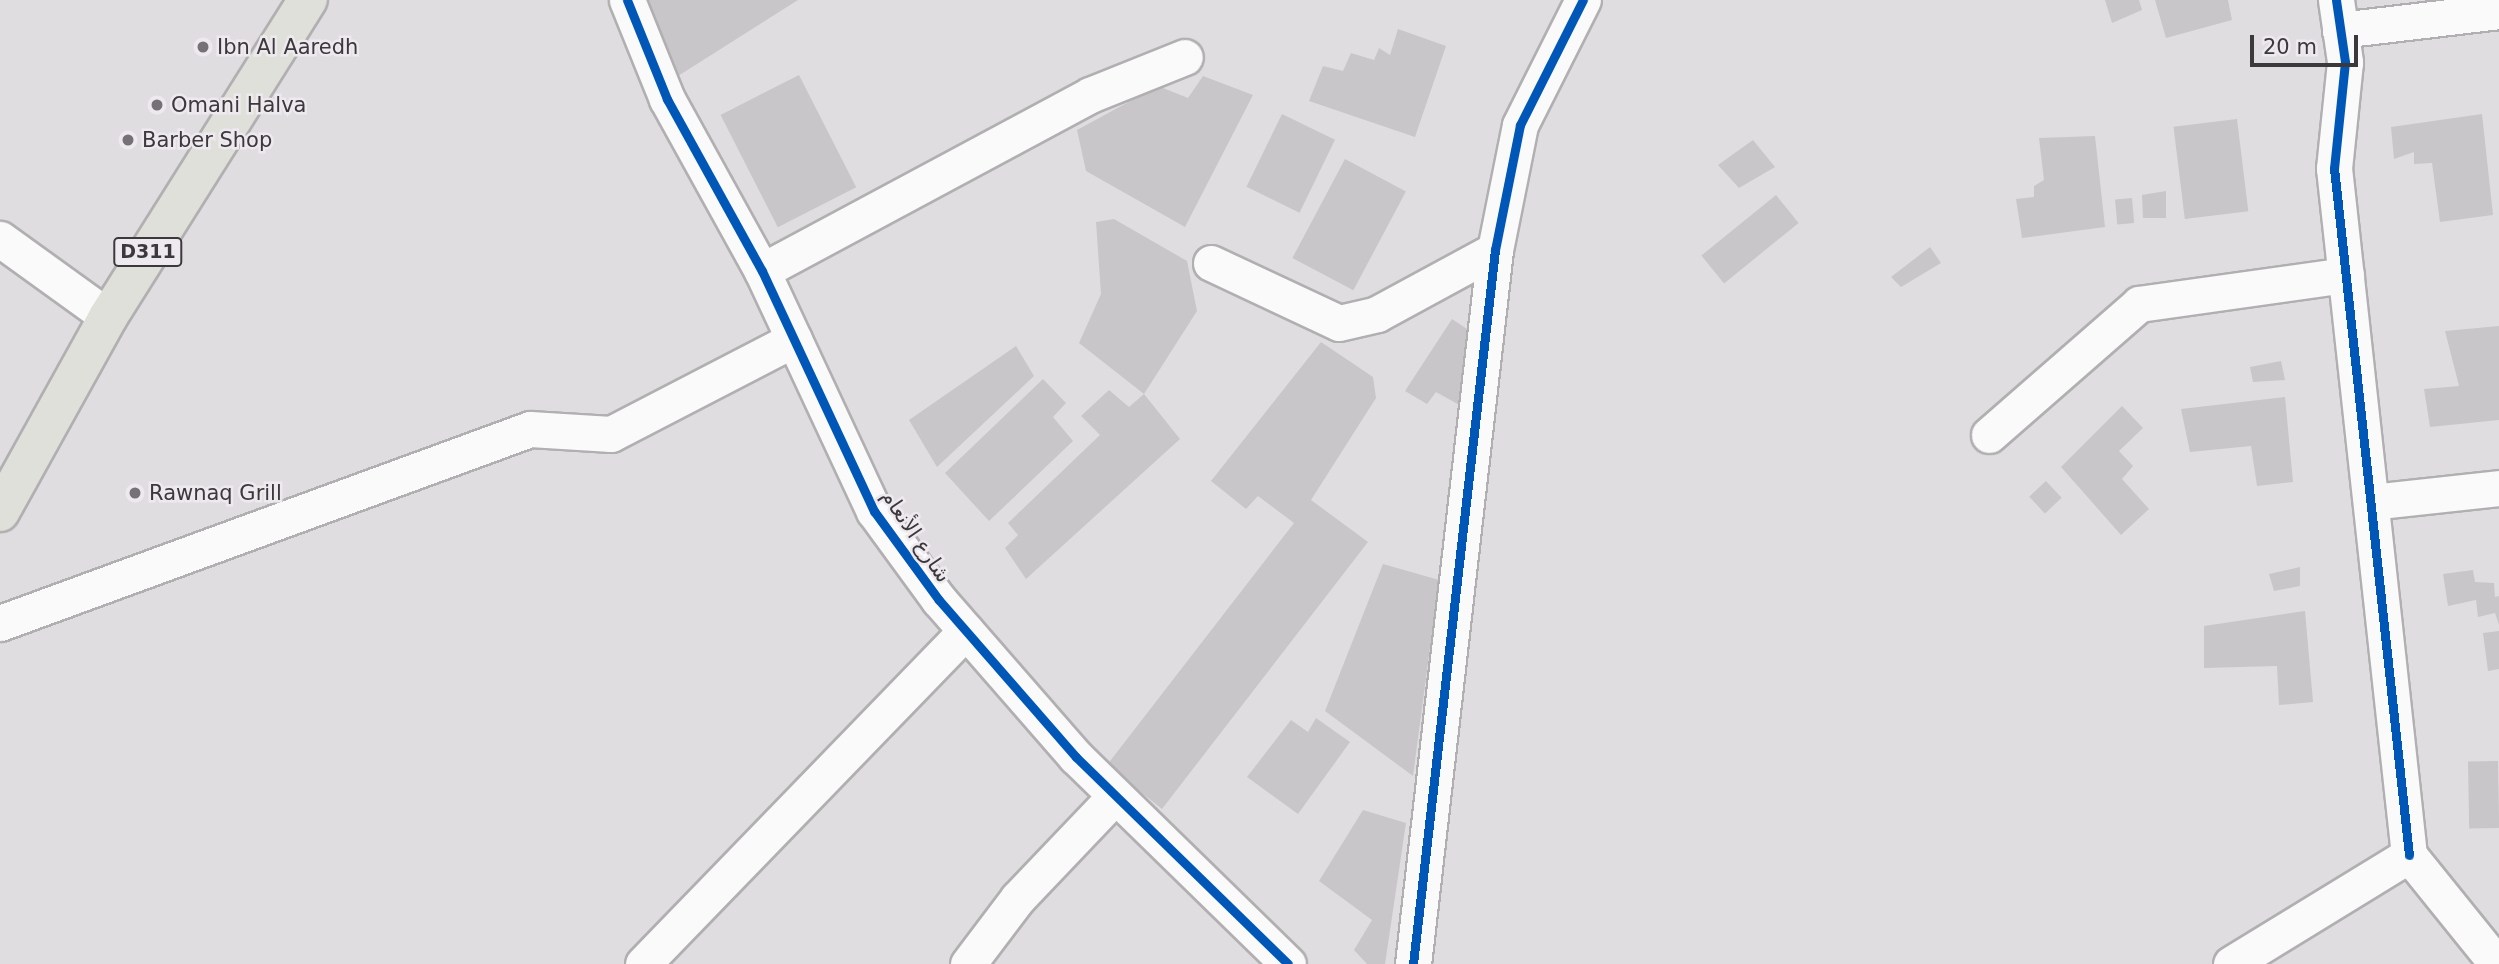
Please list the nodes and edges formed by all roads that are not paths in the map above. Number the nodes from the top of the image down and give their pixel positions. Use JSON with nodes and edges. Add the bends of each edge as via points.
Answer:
{"nodes":[{"id":1,"x":308,"y":0,"type":"edge"},
{"id":2,"x":627,"y":0,"type":"edge"},
{"id":3,"x":1583,"y":0,"type":"edge"},
{"id":4,"x":2499,"y":11,"type":"edge"},
{"id":5,"x":2338,"y":15,"type":"edge"},
{"id":6,"x":1185,"y":57,"type":"dead end"},
{"id":7,"x":0,"y":239,"type":"edge"},
{"id":8,"x":1496,"y":250,"type":"junction"},
{"id":9,"x":1211,"y":263,"type":"dead end"},
{"id":10,"x":762,"y":271,"type":"junction"},
{"id":11,"x":2346,"y":275,"type":"junction"},
{"id":12,"x":108,"y":317,"type":"junction"},
{"id":13,"x":794,"y":339,"type":"junction"},
{"id":14,"x":1989,"y":435,"type":"dead end"},
{"id":15,"x":2499,"y":488,"type":"edge"},
{"id":16,"x":2371,"y":502,"type":"junction"},
{"id":17,"x":0,"y":512,"type":"edge"},
{"id":18,"x":0,"y":623,"type":"edge"},
{"id":19,"x":966,"y":631,"type":"junction"},
{"id":20,"x":1115,"y":796,"type":"junction"},
{"id":21,"x":2409,"y":855,"type":"junction"},
{"id":22,"x":643,"y":964,"type":"edge"},
{"id":23,"x":968,"y":964,"type":"edge"},
{"id":24,"x":1288,"y":964,"type":"edge"},
{"id":25,"x":1413,"y":964,"type":"edge"},
{"id":26,"x":2231,"y":964,"type":"edge"},
{"id":27,"x":2497,"y":964,"type":"edge"}],
"edges":[{"from":1,"to":12,"type":"main road","number":"D311"},
{"from":2,"to":10,"type":"street","name":"شارع الأنعام","via":[[667,99]]},
{"from":3,"to":8,"type":"street","via":[[1520,125]]},
{"from":4,"to":5,"type":"street"},
{"from":5,"to":11,"type":"street","via":[[2345,62],[2334,168]]},
{"from":6,"to":10,"type":"street","via":[[1090,95]]},
{"from":7,"to":12,"type":"street"},
{"from":8,"to":9,"type":"street","via":[[1377,314],[1339,323]]},
{"from":8,"to":25,"type":"street"},
{"from":10,"to":13,"type":"street","name":"شارع الأنعام"},
{"from":11,"to":14,"type":"street","via":[[2139,304]]},
{"from":11,"to":16,"type":"street"},
{"from":12,"to":17,"type":"main road","number":"D311"},
{"from":13,"to":18,"type":"street","via":[[611,434],[530,429]]},
{"from":13,"to":19,"type":"street","name":"شارع الأنعام","via":[[874,511]]},
{"from":15,"to":16,"type":"street"},
{"from":16,"to":21,"type":"street"},
{"from":19,"to":20,"type":"street","name":"شارع الأنعام"},
{"from":19,"to":22,"type":"street"},
{"from":20,"to":23,"type":"street","via":[[1018,898]]},
{"from":20,"to":24,"type":"street","name":"شارع الأنعام"},
{"from":21,"to":26,"type":"street"},
{"from":21,"to":27,"type":"street"}]}
